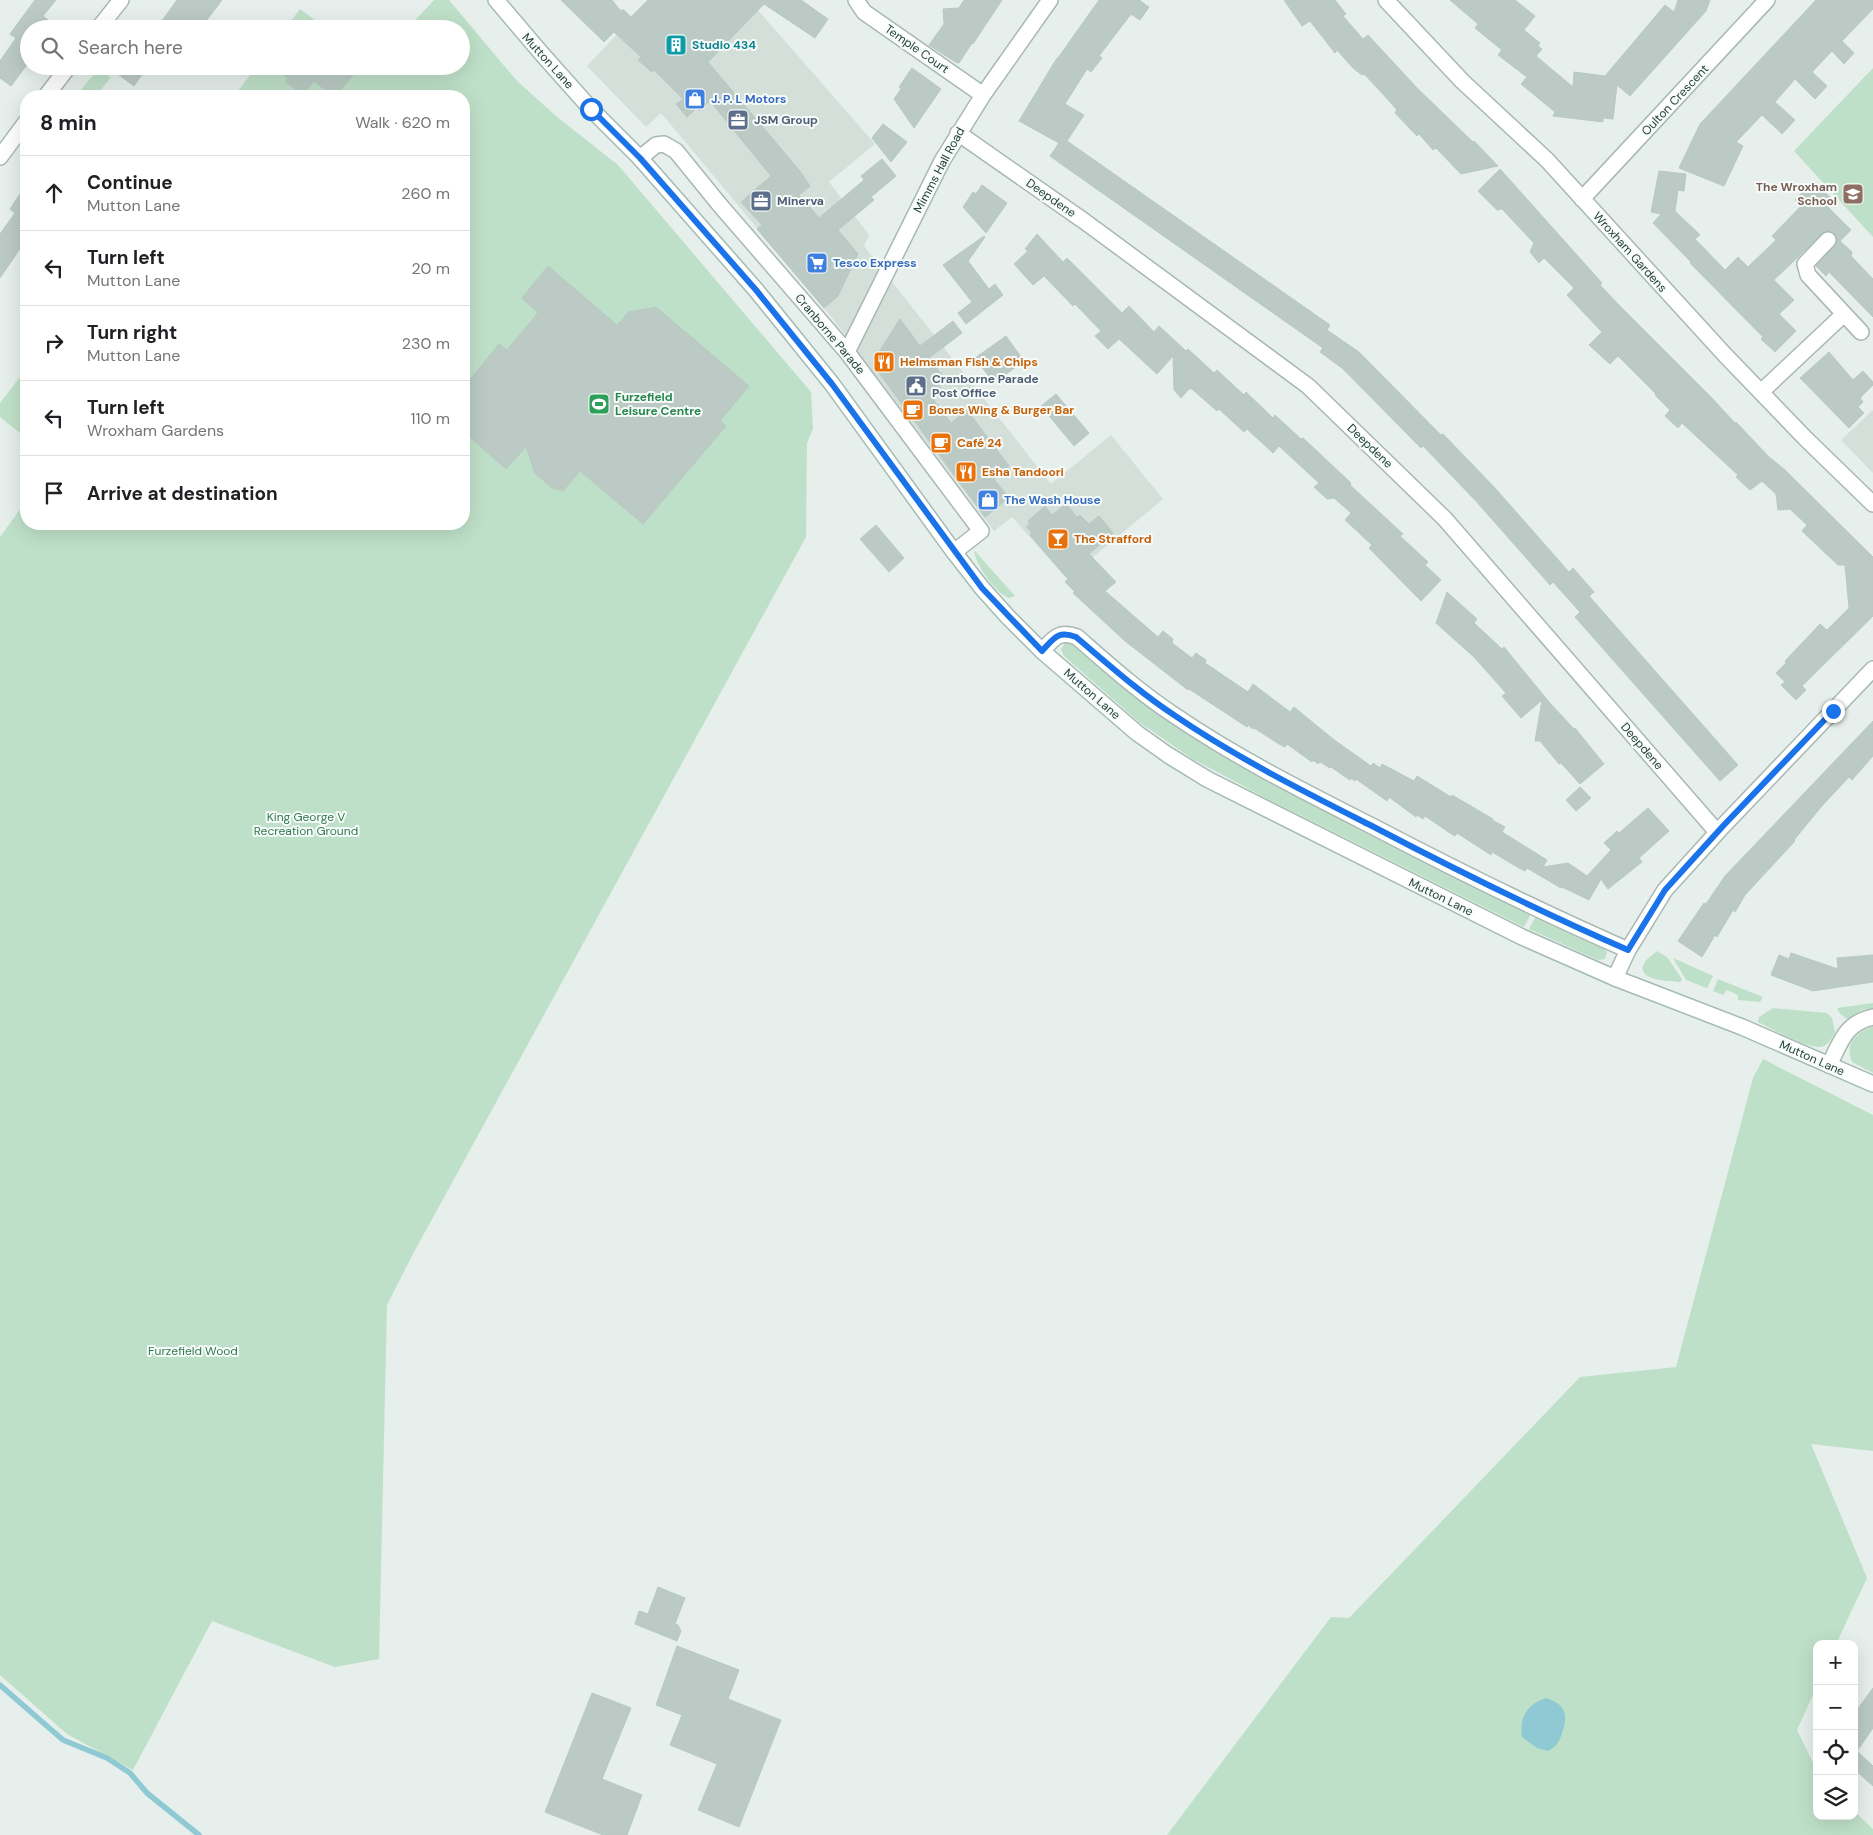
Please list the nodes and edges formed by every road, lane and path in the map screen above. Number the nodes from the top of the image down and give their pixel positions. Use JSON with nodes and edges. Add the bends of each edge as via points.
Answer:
{"nodes":[{"id":1,"x":121,"y":0,"type":"edge"},
{"id":2,"x":496,"y":0,"type":"edge"},
{"id":3,"x":856,"y":0,"type":"edge"},
{"id":4,"x":1050,"y":0,"type":"edge"},
{"id":5,"x":1386,"y":0,"type":"edge"},
{"id":6,"x":1767,"y":0,"type":"edge"},
{"id":7,"x":105,"y":20,"type":"edge"},
{"id":8,"x":61,"y":75,"type":"edge"},
{"id":9,"x":50,"y":90,"type":"edge"},
{"id":10,"x":982,"y":95,"type":"junction"},
{"id":11,"x":20,"y":130,"type":"edge"},
{"id":12,"x":958,"y":133,"type":"junction"},
{"id":13,"x":0,"y":157,"type":"edge"},
{"id":14,"x":640,"y":158,"type":"junction"},
{"id":15,"x":1582,"y":199,"type":"junction"},
{"id":16,"x":1828,"y":240,"type":"dead end"},
{"id":17,"x":1844,"y":314,"type":"junction"},
{"id":18,"x":1861,"y":332,"type":"dead end"},
{"id":19,"x":847,"y":352,"type":"junction"},
{"id":20,"x":1761,"y":392,"type":"junction"},
{"id":21,"x":1873,"y":504,"type":"edge"},
{"id":22,"x":954,"y":552,"type":"junction"},
{"id":23,"x":1042,"y":651,"type":"junction"},
{"id":24,"x":1873,"y":669,"type":"edge"},
{"id":25,"x":1717,"y":832,"type":"junction"},
{"id":26,"x":1628,"y":950,"type":"junction"},
{"id":27,"x":1615,"y":978,"type":"junction"},
{"id":28,"x":1873,"y":1017,"type":"edge"},
{"id":29,"x":1829,"y":1065,"type":"junction"},
{"id":30,"x":1873,"y":1084,"type":"edge"}],
"edges":[{"from":1,"to":7,"type":"street"},
{"from":2,"to":14,"type":"street","name":"Mutton Lane","via":[[591,109]]},
{"from":3,"to":10,"type":"street","name":"Temple Court","via":[[864,12]]},
{"from":4,"to":10,"type":"street","name":"Mimms Hall Road"},
{"from":5,"to":15,"type":"street","name":"Wroxham Gardens","via":[[1462,81],[1523,136]]},
{"from":6,"to":15,"type":"street","name":"Oulton Crescent"},
{"from":8,"to":9,"type":"street"},
{"from":10,"to":12,"type":"street","name":"Mimms Hall Road"},
{"from":11,"to":13,"type":"street"},
{"from":12,"to":19,"type":"street","name":"Mimms Hall Road"},
{"from":12,"to":25,"type":"street","name":"Deepdene","via":[[1308,386],[1445,519]]},
{"from":14,"to":19,"type":"street","name":"Cranborne Parade","via":[[656,145],[664,144],[676,151]]},
{"from":14,"to":22,"type":"street","name":"Mutton Lane","via":[[756,290],[832,384]]},
{"from":15,"to":20,"type":"street","name":"Wroxham Gardens"},
{"from":16,"to":17,"type":"street","via":[[1805,264],[1805,270]]},
{"from":17,"to":18,"type":"street"},
{"from":17,"to":20,"type":"street"},
{"from":19,"to":22,"type":"street","name":"Cranborne Parade","via":[[981,531]]},
{"from":20,"to":21,"type":"street","name":"Wroxham Gardens"},
{"from":22,"to":23,"type":"street","name":"Mutton Lane","via":[[982,588]]},
{"from":23,"to":26,"type":"street","via":[[1058,635],[1076,637],[1132,684],[1218,744],[1464,874]]},
{"from":23,"to":27,"type":"street","name":"Mutton Lane","via":[[1168,756],[1513,932]]},
{"from":24,"to":25,"type":"street"},
{"from":25,"to":26,"type":"street","via":[[1665,890]]},
{"from":26,"to":27,"type":"street"},
{"from":27,"to":29,"type":"street","name":"Mutton Lane"},
{"from":28,"to":29,"type":"street","via":[[1860,1020],[1847,1031]]},
{"from":29,"to":30,"type":"street","name":"Mutton Lane"}]}
